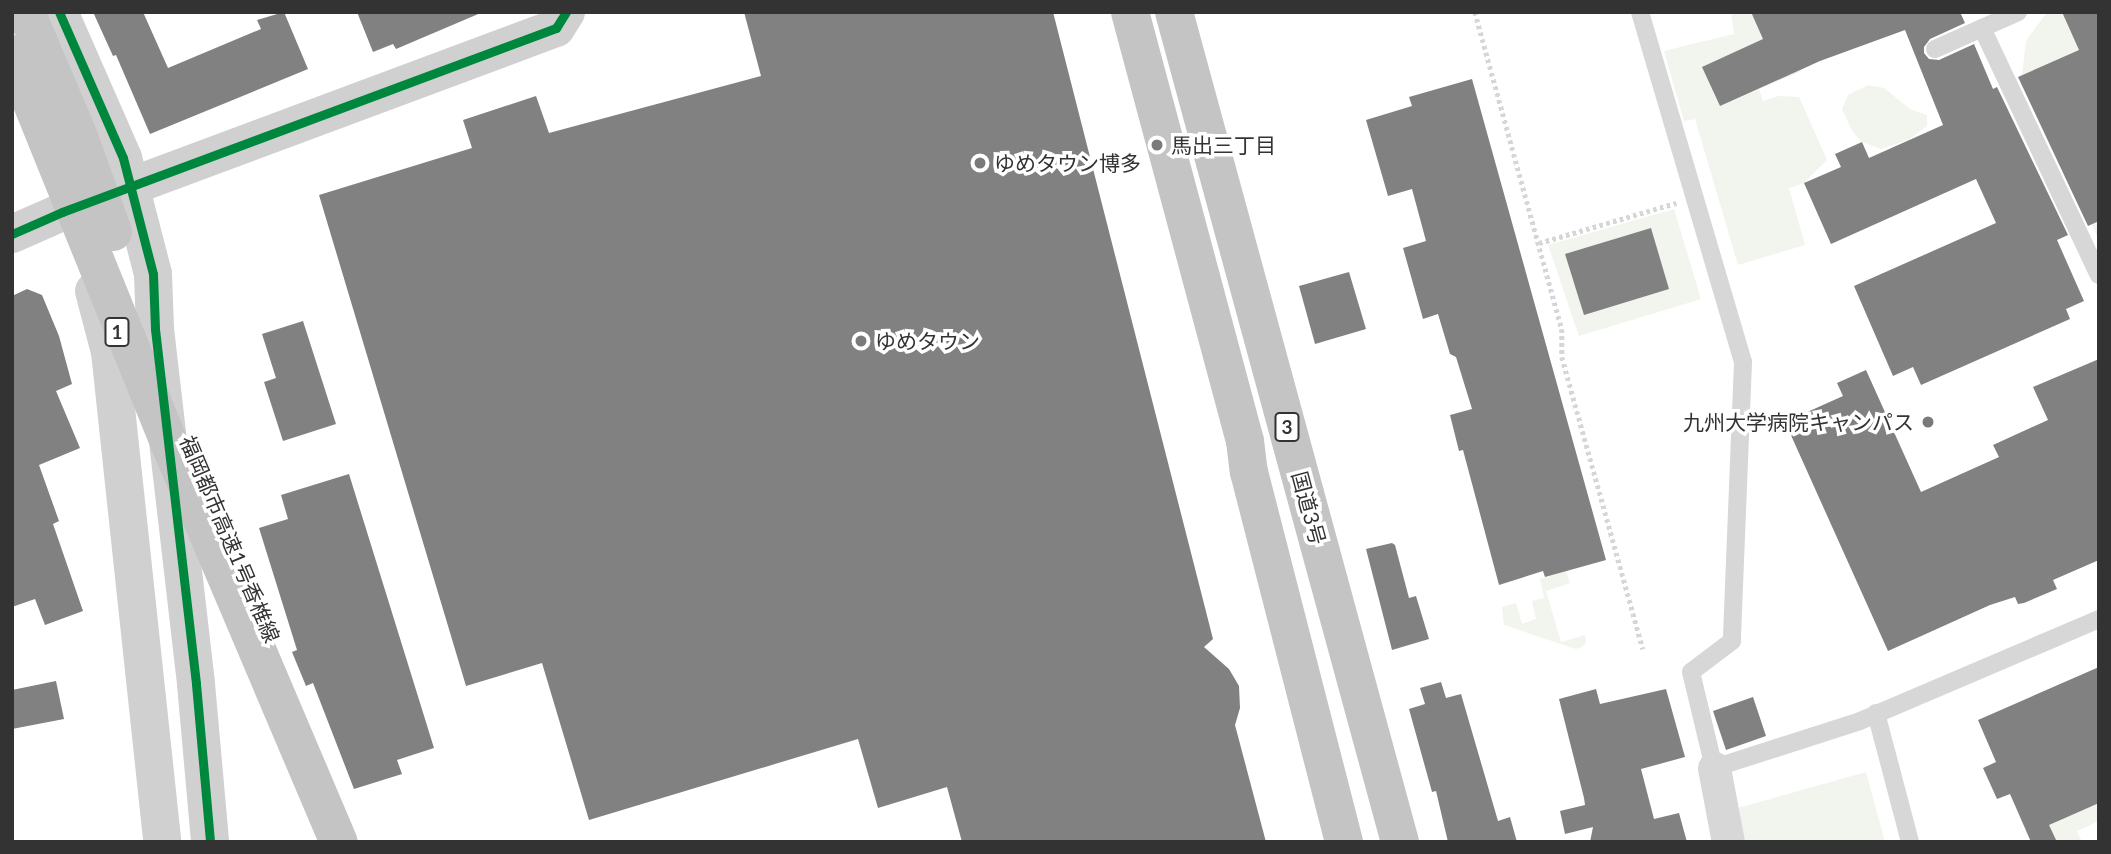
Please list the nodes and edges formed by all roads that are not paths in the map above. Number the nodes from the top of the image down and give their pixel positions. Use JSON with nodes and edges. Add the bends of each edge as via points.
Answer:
{"nodes":[{"id":1,"x":26,"y":12,"type":"edge"},
{"id":2,"x":60,"y":12,"type":"edge"},
{"id":3,"x":566,"y":12,"type":"edge"},
{"id":4,"x":1130,"y":12,"type":"edge"},
{"id":5,"x":1174,"y":12,"type":"edge"},
{"id":6,"x":1640,"y":12,"type":"edge"},
{"id":7,"x":2018,"y":12,"type":"edge"},
{"id":8,"x":1982,"y":28,"type":"junction"},
{"id":9,"x":1935,"y":49,"type":"dead end"},
{"id":10,"x":12,"y":54,"type":"edge"},
{"id":11,"x":12,"y":73,"type":"edge"},
{"id":12,"x":12,"y":95,"type":"edge"},
{"id":13,"x":132,"y":185,"type":"junction"},
{"id":14,"x":62,"y":212,"type":"junction"},
{"id":15,"x":12,"y":234,"type":"edge"},
{"id":16,"x":2099,"y":275,"type":"edge"},
{"id":17,"x":2099,"y":619,"type":"edge"},
{"id":18,"x":275,"y":689,"type":"junction"},
{"id":19,"x":1876,"y":713,"type":"junction"},
{"id":20,"x":1714,"y":768,"type":"junction"},
{"id":21,"x":162,"y":842,"type":"edge"},
{"id":22,"x":210,"y":842,"type":"edge"},
{"id":23,"x":325,"y":842,"type":"edge"},
{"id":24,"x":339,"y":842,"type":"edge"},
{"id":25,"x":1344,"y":842,"type":"edge"},
{"id":26,"x":1400,"y":842,"type":"edge"},
{"id":27,"x":1728,"y":842,"type":"edge"},
{"id":28,"x":1910,"y":842,"type":"edge"}],
"edges":[{"from":1,"to":18,"type":"highway","bridge":true,"via":[[248,574]]},
{"from":2,"to":13,"type":"street"},
{"from":3,"to":13,"type":"street","via":[[555,28]]},
{"from":4,"to":25,"type":"highway","number":"3","via":[[1242,428],[1249,472]]},
{"from":5,"to":26,"type":"highway","name":"国道3号","number":"3"},
{"from":6,"to":20,"type":"lane","via":[[1743,362],[1732,640],[1691,672]]},
{"from":7,"to":8,"type":"lane"},
{"from":8,"to":9,"type":"lane"},
{"from":8,"to":16,"type":"lane"},
{"from":10,"to":18,"type":"highway","name":"福岡都市高速1号香椎線","number":"1","bridge":true},
{"from":11,"to":23,"type":"highway","name":"福岡都市高速1号香椎線","number":"1","bridge":true},
{"from":12,"to":14,"type":"street"},
{"from":13,"to":14,"type":"street"},
{"from":13,"to":22,"type":"street","via":[[153,274],[155,330]]},
{"from":14,"to":15,"type":"street"},
{"from":14,"to":21,"type":"street","via":[[95,293],[110,352]]},
{"from":17,"to":19,"type":"lane"},
{"from":18,"to":24,"type":"highway","name":"福岡都市高速1号香椎線","number":"1","bridge":true},
{"from":19,"to":20,"type":"lane"},
{"from":19,"to":28,"type":"lane"},
{"from":20,"to":27,"type":"street"}]}
